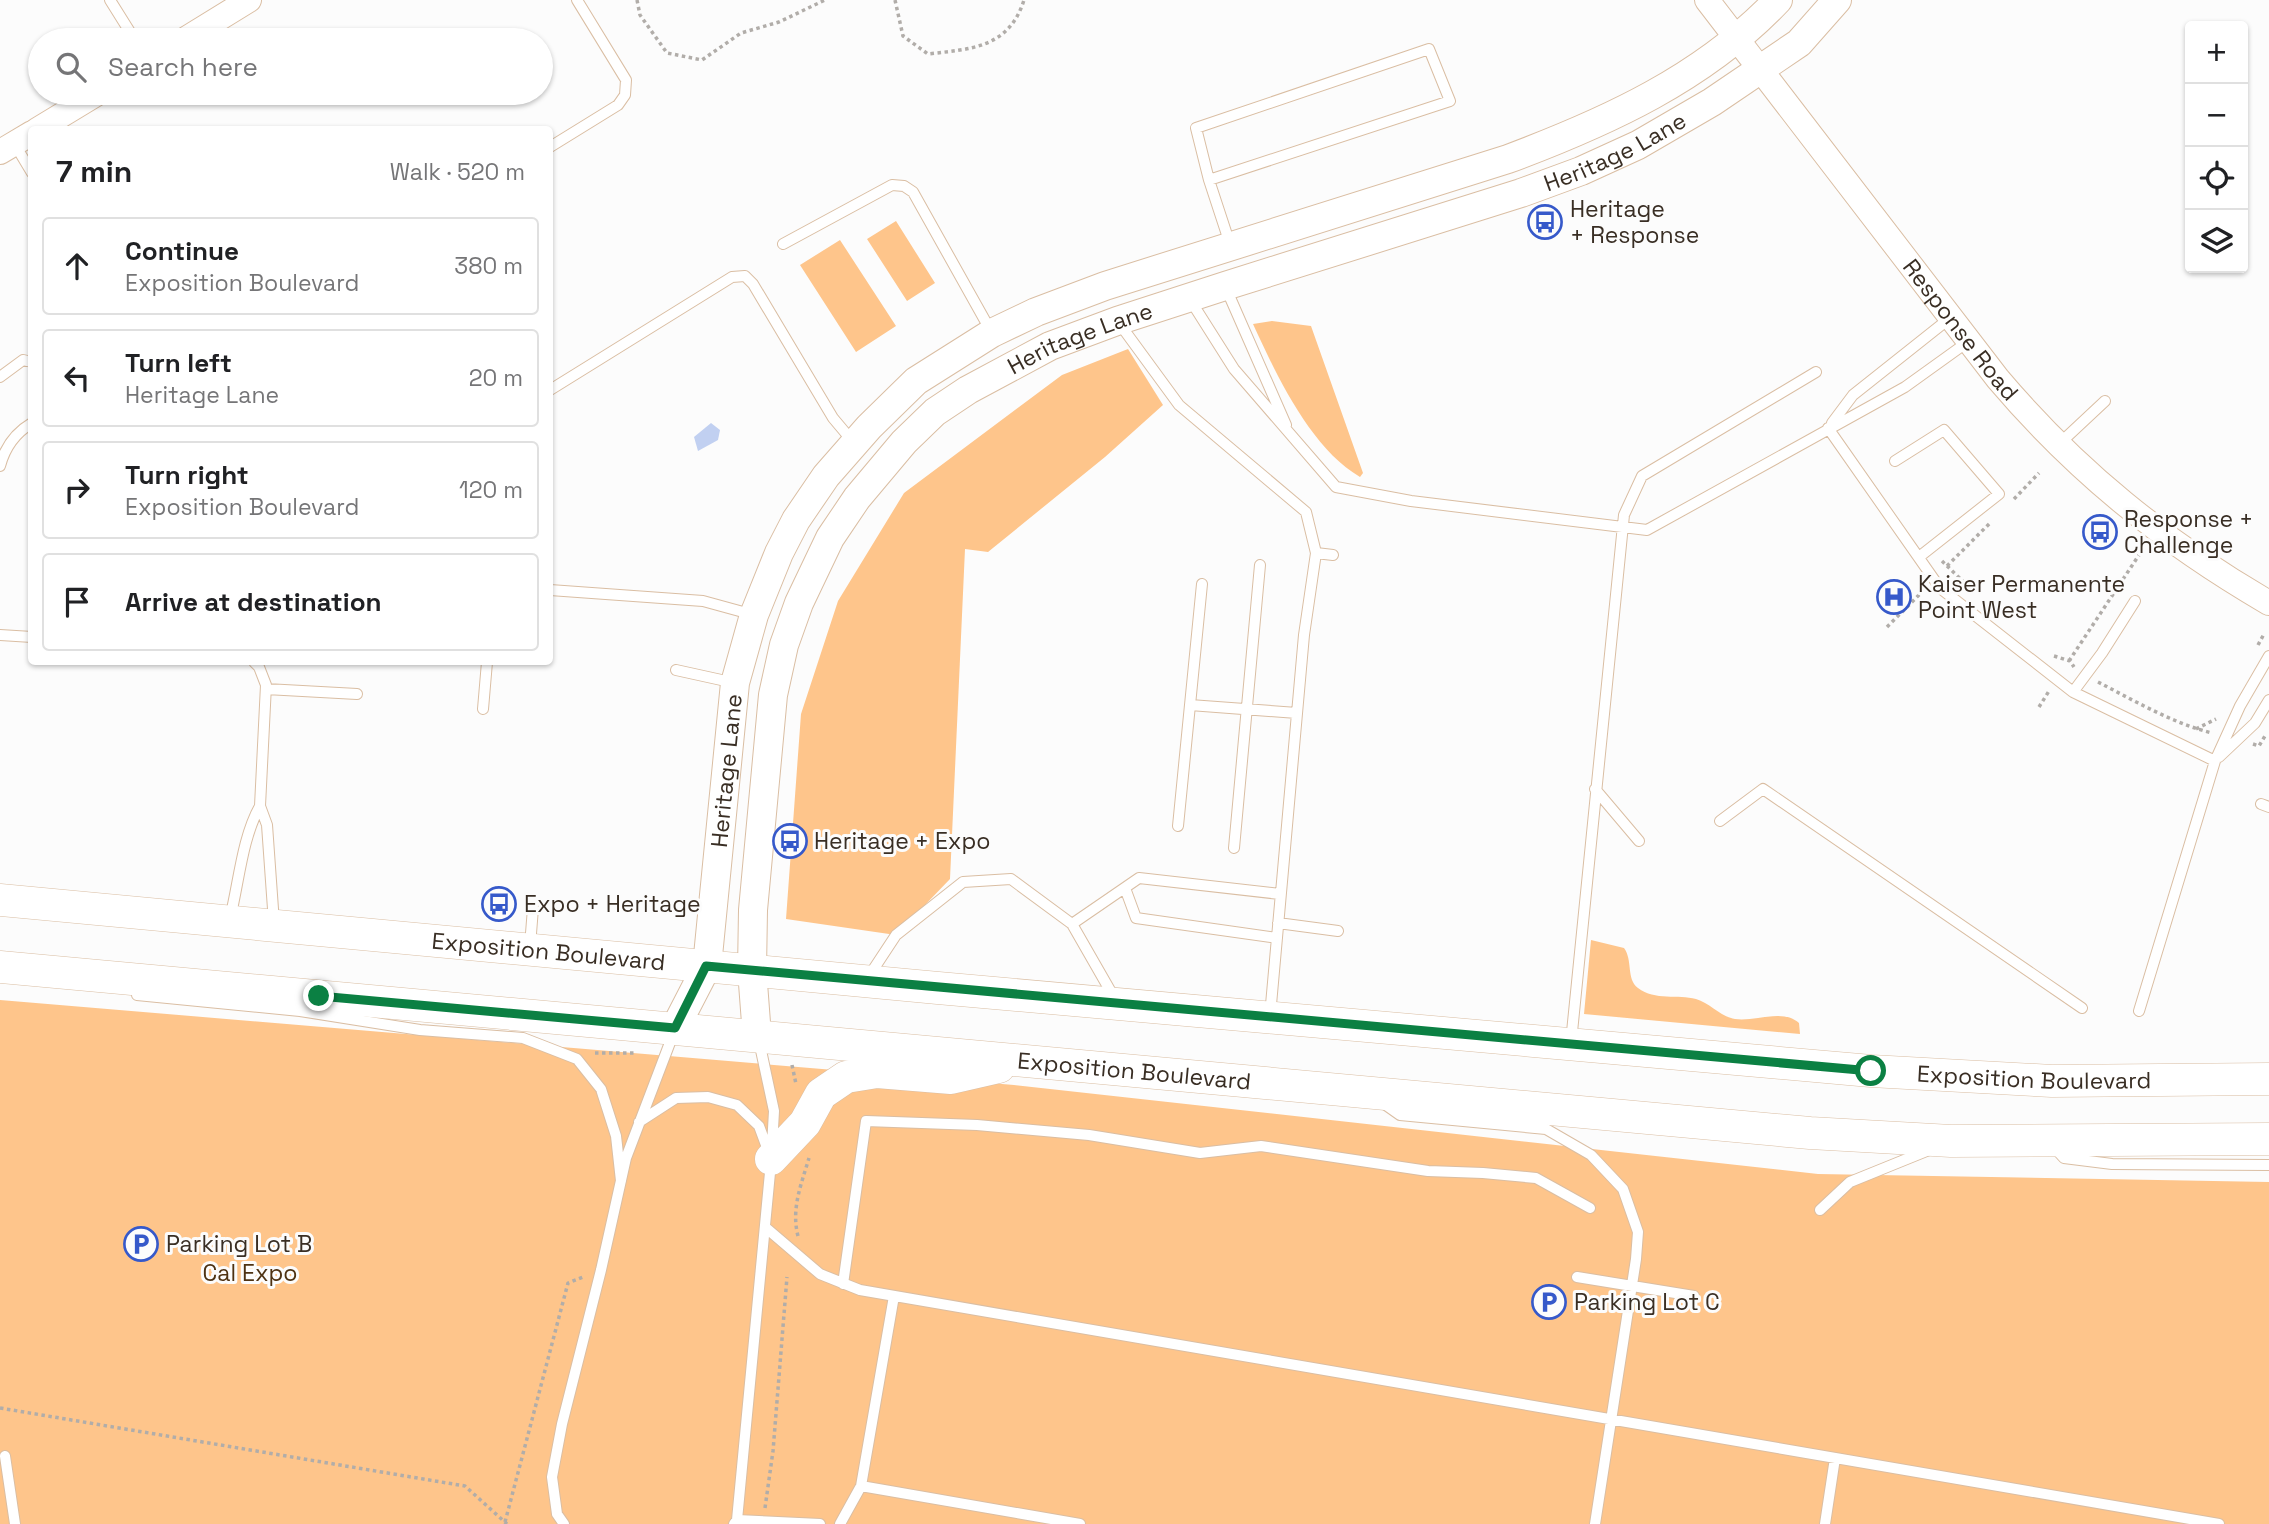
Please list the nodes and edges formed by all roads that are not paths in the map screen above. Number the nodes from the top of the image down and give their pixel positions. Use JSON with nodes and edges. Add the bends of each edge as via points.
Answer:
{"nodes":[{"id":1,"x":110,"y":0,"type":"edge"},
{"id":2,"x":577,"y":0,"type":"edge"},
{"id":3,"x":1707,"y":0,"type":"edge"},
{"id":4,"x":1778,"y":0,"type":"edge"},
{"id":5,"x":1838,"y":0,"type":"edge"},
{"id":6,"x":234,"y":4,"type":"edge"},
{"id":7,"x":128,"y":28,"type":"edge"},
{"id":8,"x":201,"y":28,"type":"edge"},
{"id":9,"x":1738,"y":38,"type":"junction"},
{"id":10,"x":1760,"y":68,"type":"junction"},
{"id":11,"x":78,"y":105,"type":"edge"},
{"id":12,"x":44,"y":126,"type":"edge"},
{"id":13,"x":15,"y":143,"type":"edge"},
{"id":14,"x":553,"y":145,"type":"edge"},
{"id":15,"x":28,"y":166,"type":"edge"},
{"id":16,"x":1209,"y":180,"type":"junction"},
{"id":17,"x":783,"y":244,"type":"dead end"},
{"id":18,"x":1230,"y":247,"type":"junction"},
{"id":19,"x":1225,"y":286,"type":"junction"},
{"id":20,"x":1189,"y":299,"type":"junction"},
{"id":21,"x":1951,"y":318,"type":"junction"},
{"id":22,"x":1117,"y":321,"type":"junction"},
{"id":23,"x":992,"y":332,"type":"junction"},
{"id":24,"x":1969,"y":341,"type":"junction"},
{"id":25,"x":28,"y":361,"type":"edge"},
{"id":26,"x":1815,"y":372,"type":"dead end"},
{"id":27,"x":0,"y":377,"type":"edge"},
{"id":28,"x":553,"y":388,"type":"edge"},
{"id":29,"x":2105,"y":401,"type":"dead end"},
{"id":30,"x":28,"y":426,"type":"edge"},
{"id":31,"x":1828,"y":428,"type":"junction"},
{"id":32,"x":1290,"y":434,"type":"junction"},
{"id":33,"x":855,"y":443,"type":"junction"},
{"id":34,"x":2058,"y":445,"type":"junction"},
{"id":35,"x":1895,"y":461,"type":"dead end"},
{"id":36,"x":0,"y":466,"type":"edge"},
{"id":37,"x":1621,"y":527,"type":"junction"},
{"id":38,"x":1316,"y":553,"type":"junction"},
{"id":39,"x":1334,"y":555,"type":"dead end"},
{"id":40,"x":1919,"y":557,"type":"junction"},
{"id":41,"x":1260,"y":565,"type":"dead end"},
{"id":42,"x":1202,"y":584,"type":"dead end"},
{"id":43,"x":553,"y":590,"type":"edge"},
{"id":44,"x":2135,"y":601,"type":"dead end"},
{"id":45,"x":2269,"y":603,"type":"edge"},
{"id":46,"x":754,"y":615,"type":"junction"},
{"id":47,"x":0,"y":635,"type":"edge"},
{"id":48,"x":28,"y":637,"type":"edge"},
{"id":49,"x":2269,"y":656,"type":"edge"},
{"id":50,"x":257,"y":665,"type":"edge"},
{"id":51,"x":486,"y":665,"type":"edge"},
{"id":52,"x":676,"y":670,"type":"dead end"},
{"id":53,"x":735,"y":683,"type":"junction"},
{"id":54,"x":266,"y":689,"type":"junction"},
{"id":55,"x":2073,"y":692,"type":"junction"},
{"id":56,"x":357,"y":694,"type":"dead end"},
{"id":57,"x":2269,"y":700,"type":"edge"},
{"id":58,"x":1191,"y":705,"type":"junction"},
{"id":59,"x":483,"y":709,"type":"dead end"},
{"id":60,"x":1247,"y":710,"type":"junction"},
{"id":61,"x":1297,"y":713,"type":"junction"},
{"id":62,"x":2215,"y":761,"type":"junction"},
{"id":63,"x":1595,"y":789,"type":"junction"},
{"id":64,"x":260,"y":806,"type":"junction"},
{"id":65,"x":1720,"y":821,"type":"dead end"},
{"id":66,"x":1178,"y":827,"type":"dead end"},
{"id":67,"x":1639,"y":841,"type":"dead end"},
{"id":68,"x":1234,"y":848,"type":"dead end"},
{"id":69,"x":1125,"y":888,"type":"junction"},
{"id":70,"x":1280,"y":894,"type":"junction"},
{"id":71,"x":0,"y":900,"type":"edge"},
{"id":72,"x":533,"y":908,"type":"dead end"},
{"id":73,"x":229,"y":921,"type":"junction"},
{"id":74,"x":1278,"y":923,"type":"junction"},
{"id":75,"x":1072,"y":924,"type":"junction"},
{"id":76,"x":274,"y":925,"type":"junction"},
{"id":77,"x":1338,"y":930,"type":"dead end"},
{"id":78,"x":1277,"y":938,"type":"junction"},
{"id":79,"x":530,"y":949,"type":"junction"},
{"id":80,"x":706,"y":966,"type":"junction"},
{"id":81,"x":0,"y":967,"type":"edge"},
{"id":82,"x":752,"y":970,"type":"junction"},
{"id":83,"x":83,"y":974,"type":"junction"},
{"id":84,"x":866,"y":981,"type":"junction"},
{"id":85,"x":1118,"y":1003,"type":"junction"},
{"id":86,"x":2082,"y":1008,"type":"dead end"},
{"id":87,"x":2139,"y":1011,"type":"dead end"},
{"id":88,"x":1270,"y":1017,"type":"junction"},
{"id":89,"x":675,"y":1028,"type":"junction"},
{"id":90,"x":757,"y":1036,"type":"junction"},
{"id":91,"x":1571,"y":1045,"type":"junction"},
{"id":92,"x":1026,"y":1061,"type":"junction"},
{"id":93,"x":2269,"y":1079,"type":"edge"},
{"id":94,"x":1369,"y":1093,"type":"junction"},
{"id":95,"x":639,"y":1122,"type":"junction"},
{"id":96,"x":2269,"y":1139,"type":"edge"},
{"id":97,"x":1951,"y":1141,"type":"junction"},
{"id":98,"x":2048,"y":1142,"type":"junction"},
{"id":99,"x":771,"y":1159,"type":"junction"},
{"id":100,"x":2269,"y":1165,"type":"edge"},
{"id":101,"x":621,"y":1181,"type":"junction"},
{"id":102,"x":1590,"y":1209,"type":"dead end"},
{"id":103,"x":1820,"y":1210,"type":"dead end"},
{"id":104,"x":765,"y":1227,"type":"junction"},
{"id":105,"x":1577,"y":1277,"type":"dead end"},
{"id":106,"x":843,"y":1283,"type":"junction"},
{"id":107,"x":1632,"y":1287,"type":"junction"},
{"id":108,"x":894,"y":1296,"type":"junction"},
{"id":109,"x":1694,"y":1297,"type":"dead end"},
{"id":110,"x":1610,"y":1419,"type":"junction"},
{"id":111,"x":5,"y":1456,"type":"dead end"},
{"id":112,"x":1835,"y":1458,"type":"junction"},
{"id":113,"x":861,"y":1486,"type":"junction"},
{"id":114,"x":736,"y":1522,"type":"edge"},
{"id":115,"x":15,"y":1524,"type":"edge"},
{"id":116,"x":564,"y":1524,"type":"edge"},
{"id":117,"x":820,"y":1524,"type":"edge"},
{"id":118,"x":840,"y":1524,"type":"edge"},
{"id":119,"x":1080,"y":1524,"type":"edge"},
{"id":120,"x":1595,"y":1524,"type":"edge"},
{"id":121,"x":1825,"y":1524,"type":"edge"},
{"id":122,"x":2219,"y":1524,"type":"edge"}],
"edges":[{"from":1,"to":7,"type":"lane"},
{"from":2,"to":14,"type":"lane","via":[[626,80],[625,95],[618,105]]},
{"from":3,"to":9,"type":"street","name":"Response Road"},
{"from":4,"to":9,"type":"main road","name":"Heritage Lane"},
{"from":5,"to":10,"type":"main road","name":"Heritage Lane","via":[[1799,43]]},
{"from":6,"to":8,"type":"street"},
{"from":9,"to":10,"type":"street","name":"Response Road"},
{"from":9,"to":18,"type":"main road","name":"Heritage Lane","via":[[1696,70],[1566,137]]},
{"from":10,"to":19,"type":"main road","name":"Heritage Lane","via":[[1638,145],[1581,171]]},
{"from":10,"to":21,"type":"street","name":"Response Road"},
{"from":11,"to":12,"type":"street"},
{"from":13,"to":15,"type":"lane"},
{"from":16,"to":16,"type":"lane","via":[[1450,101],[1429,49],[1196,128]]},
{"from":16,"to":18,"type":"lane"},
{"from":17,"to":23,"type":"lane","via":[[892,185],[904,186],[914,192]]},
{"from":18,"to":23,"type":"main road","name":"Heritage Lane","via":[[1105,286]]},
{"from":19,"to":20,"type":"main road","name":"Heritage Lane"},
{"from":19,"to":32,"type":"lane"},
{"from":20,"to":22,"type":"main road","name":"Heritage Lane"},
{"from":20,"to":32,"type":"lane","via":[[1234,369]]},
{"from":21,"to":24,"type":"street","name":"Response Road"},
{"from":21,"to":31,"type":"lane","via":[[1853,395]]},
{"from":22,"to":38,"type":"lane","via":[[1179,405],[1306,512]]},
{"from":22,"to":82,"type":"main road","name":"Heritage Lane","via":[[1051,346],[935,412],[892,454],[830,538],[799,603],[773,695],[753,910]]},
{"from":23,"to":33,"type":"main road","name":"Heritage Lane","via":[[916,381]]},
{"from":24,"to":31,"type":"lane","via":[[1905,387]]},
{"from":24,"to":34,"type":"street","name":"Response Road"},
{"from":25,"to":27,"type":"lane"},
{"from":26,"to":37,"type":"lane","via":[[1642,476]]},
{"from":28,"to":33,"type":"lane","via":[[732,277],[744,276],[833,418]]},
{"from":29,"to":34,"type":"lane"},
{"from":30,"to":36,"type":"lane","via":[[4,449]]},
{"from":31,"to":37,"type":"lane","via":[[1647,530]]},
{"from":31,"to":40,"type":"lane"},
{"from":32,"to":37,"type":"lane","via":[[1336,487]]},
{"from":33,"to":46,"type":"main road","name":"Heritage Lane","via":[[796,520]]},
{"from":34,"to":45,"type":"street","name":"Response Road","via":[[2173,543]]},
{"from":35,"to":40,"type":"lane","via":[[1944,430],[1999,494]]},
{"from":37,"to":63,"type":"lane"},
{"from":38,"to":39,"type":"lane"},
{"from":38,"to":61,"type":"lane"},
{"from":40,"to":55,"type":"lane","via":[[1940,588]]},
{"from":41,"to":60,"type":"lane"},
{"from":42,"to":58,"type":"lane"},
{"from":43,"to":46,"type":"lane","via":[[703,601]]},
{"from":44,"to":55,"type":"lane"},
{"from":46,"to":53,"type":"main road","name":"Heritage Lane"},
{"from":47,"to":48,"type":"lane"},
{"from":49,"to":62,"type":"lane"},
{"from":50,"to":54,"type":"lane"},
{"from":51,"to":59,"type":"lane"},
{"from":52,"to":53,"type":"lane"},
{"from":53,"to":80,"type":"main road","name":"Heritage Lane"},
{"from":54,"to":56,"type":"lane"},
{"from":54,"to":64,"type":"lane"},
{"from":55,"to":62,"type":"lane"},
{"from":57,"to":62,"type":"lane","via":[[2255,723]]},
{"from":58,"to":60,"type":"lane"},
{"from":58,"to":66,"type":"lane"},
{"from":60,"to":61,"type":"lane"},
{"from":60,"to":68,"type":"lane"},
{"from":61,"to":70,"type":"lane"},
{"from":62,"to":87,"type":"lane"},
{"from":63,"to":67,"type":"lane"},
{"from":63,"to":91,"type":"lane"},
{"from":64,"to":73,"type":"lane","via":[[249,825]]},
{"from":64,"to":76,"type":"lane","via":[[267,825]]},
{"from":65,"to":86,"type":"lane","via":[[1763,789]]},
{"from":69,"to":70,"type":"lane","via":[[1139,878]]},
{"from":69,"to":75,"type":"lane"},
{"from":69,"to":78,"type":"lane","via":[[1136,918]]},
{"from":70,"to":74,"type":"lane"},
{"from":71,"to":73,"type":"main road","name":"Exposition Boulevard"},
{"from":72,"to":79,"type":"lane"},
{"from":73,"to":76,"type":"main road","name":"Exposition Boulevard"},
{"from":74,"to":77,"type":"lane"},
{"from":74,"to":78,"type":"lane"},
{"from":75,"to":84,"type":"lane","via":[[1011,879],[963,882],[896,935]]},
{"from":75,"to":85,"type":"lane"},
{"from":76,"to":79,"type":"main road","name":"Exposition Boulevard"},
{"from":78,"to":88,"type":"lane"},
{"from":79,"to":80,"type":"main road","name":"Exposition Boulevard"},
{"from":80,"to":82,"type":"main road","name":"Exposition Boulevard"},
{"from":80,"to":89,"type":"main road","name":"Heritage Lane"},
{"from":81,"to":83,"type":"main road","name":"Exposition Boulevard"},
{"from":82,"to":84,"type":"main road","name":"Exposition Boulevard"},
{"from":82,"to":90,"type":"main road","name":"Heritage Lane"},
{"from":83,"to":89,"type":"main road","name":"Exposition Boulevard"},
{"from":83,"to":101,"type":"lane","via":[[118,991],[420,1030],[523,1038],[577,1059],[601,1089],[615,1136]]},
{"from":84,"to":85,"type":"main road","name":"Exposition Boulevard"},
{"from":85,"to":88,"type":"main road","name":"Exposition Boulevard"},
{"from":88,"to":91,"type":"main road","name":"Exposition Boulevard"},
{"from":89,"to":90,"type":"main road","name":"Exposition Boulevard"},
{"from":89,"to":95,"type":"lane"},
{"from":90,"to":92,"type":"main road","name":"Exposition Boulevard"},
{"from":90,"to":99,"type":"lane","via":[[774,1111]]},
{"from":91,"to":93,"type":"main road","name":"Exposition Boulevard","via":[[1966,1077]]},
{"from":92,"to":94,"type":"main road","name":"Exposition Boulevard"},
{"from":92,"to":99,"type":"main road","via":[[951,1078],[877,1072],[846,1077],[821,1094],[805,1123]]},
{"from":94,"to":97,"type":"main road","name":"Exposition Boulevard","via":[[1810,1133]]},
{"from":94,"to":107,"type":"lane","via":[[1400,1115],[1546,1129],[1591,1155],[1623,1189],[1638,1232]]},
{"from":95,"to":99,"type":"lane","via":[[676,1098],[708,1097],[737,1105],[759,1126]]},
{"from":95,"to":101,"type":"lane"},
{"from":96,"to":98,"type":"main road","name":"Exposition Boulevard"},
{"from":97,"to":98,"type":"main road","name":"Exposition Boulevard"},
{"from":97,"to":103,"type":"lane","via":[[1850,1182]]},
{"from":98,"to":100,"type":"lane","via":[[2064,1158],[2112,1164]]},
{"from":99,"to":104,"type":"lane"},
{"from":101,"to":116,"type":"lane","via":[[552,1477],[557,1514]]},
{"from":102,"to":106,"type":"lane","via":[[1536,1178],[1428,1171],[1261,1146],[1200,1153],[1089,1135],[866,1121]]},
{"from":104,"to":106,"type":"lane","via":[[820,1274]]},
{"from":104,"to":114,"type":"lane"},
{"from":105,"to":107,"type":"lane"},
{"from":106,"to":108,"type":"lane"},
{"from":107,"to":109,"type":"lane"},
{"from":107,"to":110,"type":"lane"},
{"from":108,"to":110,"type":"lane"},
{"from":108,"to":113,"type":"lane"},
{"from":110,"to":112,"type":"lane"},
{"from":110,"to":120,"type":"lane"},
{"from":111,"to":115,"type":"lane"},
{"from":112,"to":121,"type":"lane"},
{"from":112,"to":122,"type":"lane"},
{"from":113,"to":118,"type":"lane"},
{"from":113,"to":119,"type":"lane"},
{"from":114,"to":117,"type":"lane"}]}
